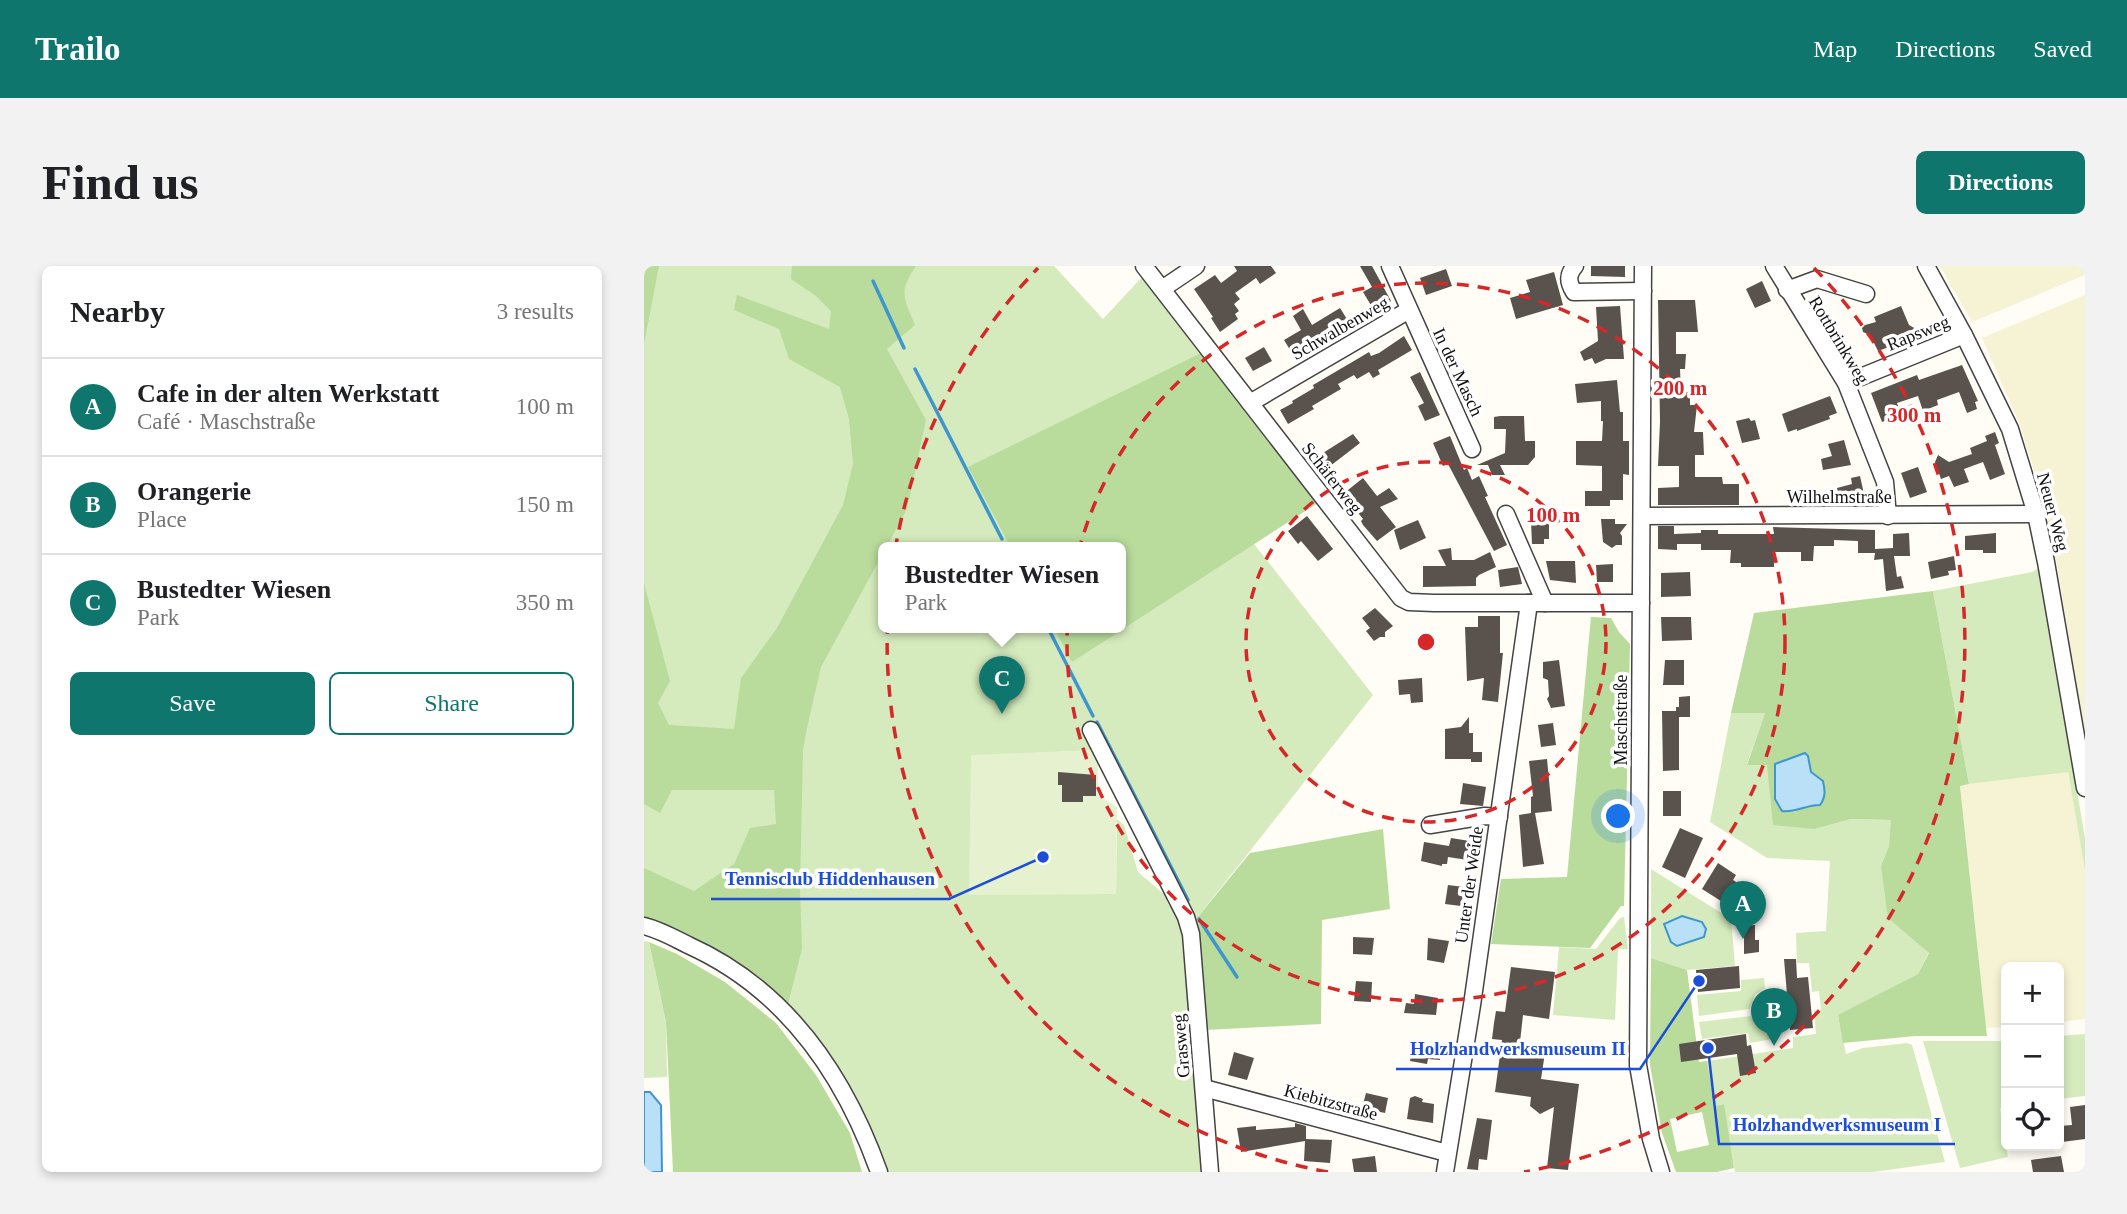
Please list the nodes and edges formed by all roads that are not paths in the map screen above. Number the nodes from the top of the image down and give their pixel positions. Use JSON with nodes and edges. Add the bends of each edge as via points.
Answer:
{"nodes":[{"id":1,"x":1144,"y":266,"type":"edge"},
{"id":2,"x":1196,"y":266,"type":"edge"},
{"id":3,"x":1390,"y":266,"type":"edge"},
{"id":4,"x":1575,"y":266,"type":"edge"},
{"id":5,"x":1643,"y":266,"type":"edge"},
{"id":6,"x":1774,"y":266,"type":"edge"},
{"id":7,"x":1926,"y":266,"type":"edge"},
{"id":8,"x":1162,"y":289,"type":"junction"},
{"id":9,"x":1787,"y":289,"type":"junction"},
{"id":10,"x":1643,"y":291,"type":"junction"},
{"id":11,"x":1866,"y":294,"type":"dead end"},
{"id":12,"x":1409,"y":310,"type":"junction"},
{"id":13,"x":1964,"y":335,"type":"junction"},
{"id":14,"x":1846,"y":383,"type":"junction"},
{"id":15,"x":1250,"y":403,"type":"junction"},
{"id":16,"x":1472,"y":449,"type":"dead end"},
{"id":17,"x":1506,"y":514,"type":"dead end"},
{"id":18,"x":2036,"y":514,"type":"junction"},
{"id":19,"x":1642,"y":516,"type":"junction"},
{"id":20,"x":1888,"y":516,"type":"junction"},
{"id":21,"x":1537,"y":603,"type":"junction"},
{"id":22,"x":1641,"y":603,"type":"junction"},
{"id":23,"x":1091,"y":730,"type":"dead end"},
{"id":24,"x":2085,"y":788,"type":"edge"},
{"id":25,"x":1499,"y":817,"type":"junction"},
{"id":26,"x":1430,"y":825,"type":"dead end"},
{"id":27,"x":644,"y":926,"type":"edge"},
{"id":28,"x":1204,"y":1088,"type":"junction"},
{"id":29,"x":1447,"y":1153,"type":"junction"},
{"id":30,"x":879,"y":1172,"type":"edge"},
{"id":31,"x":1210,"y":1172,"type":"edge"},
{"id":32,"x":1445,"y":1172,"type":"edge"},
{"id":33,"x":1661,"y":1172,"type":"edge"}],
"edges":[{"from":1,"to":8,"type":"street","name":"Schäferweg"},
{"from":2,"to":8,"type":"street"},
{"from":3,"to":12,"type":"street","name":"Schwalbenweg"},
{"from":4,"to":10,"type":"street","via":[[1569,284],[1574,292]]},
{"from":5,"to":10,"type":"street","name":"Maschstraße"},
{"from":6,"to":9,"type":"street","name":"Rottbrinkweg"},
{"from":7,"to":13,"type":"street","name":"Neuer Weg"},
{"from":8,"to":15,"type":"street","name":"Schäferweg"},
{"from":9,"to":11,"type":"street","via":[[1817,279]]},
{"from":9,"to":14,"type":"street","name":"Rottbrinkweg"},
{"from":10,"to":19,"type":"street","name":"Maschstraße"},
{"from":12,"to":15,"type":"street","name":"Schwalbenweg"},
{"from":12,"to":16,"type":"street","name":"In der Masch"},
{"from":13,"to":14,"type":"street","name":"Rapsweg"},
{"from":13,"to":18,"type":"street","name":"Neuer Weg","via":[[2010,429]]},
{"from":14,"to":20,"type":"street","name":"Rottbrinkweg","via":[[1885,482]]},
{"from":15,"to":21,"type":"street","name":"Schäferweg","via":[[1401,598],[1434,603]]},
{"from":17,"to":21,"type":"street"},
{"from":18,"to":20,"type":"street","name":"Wilhelmstraße"},
{"from":18,"to":24,"type":"street","name":"Neuer Weg"},
{"from":19,"to":20,"type":"street","name":"Wilhelmstraße"},
{"from":19,"to":22,"type":"street","name":"Maschstraße"},
{"from":21,"to":22,"type":"street","name":"Schäferweg"},
{"from":21,"to":25,"type":"street","name":"Unter der Weide"},
{"from":22,"to":33,"type":"street","name":"Maschstraße","via":[[1638,1065]]},
{"from":23,"to":28,"type":"street","name":"Grasweg","via":[[1186,917]]},
{"from":25,"to":26,"type":"street"},
{"from":25,"to":29,"type":"street","name":"Unter der Weide"},
{"from":27,"to":30,"type":"street","via":[[723,963],[779,1006],[834,1074]]},
{"from":28,"to":29,"type":"street","name":"Kiebitzstraße"},
{"from":28,"to":31,"type":"street","name":"Grasweg"},
{"from":29,"to":32,"type":"street","name":"Unter der Weide"}]}
